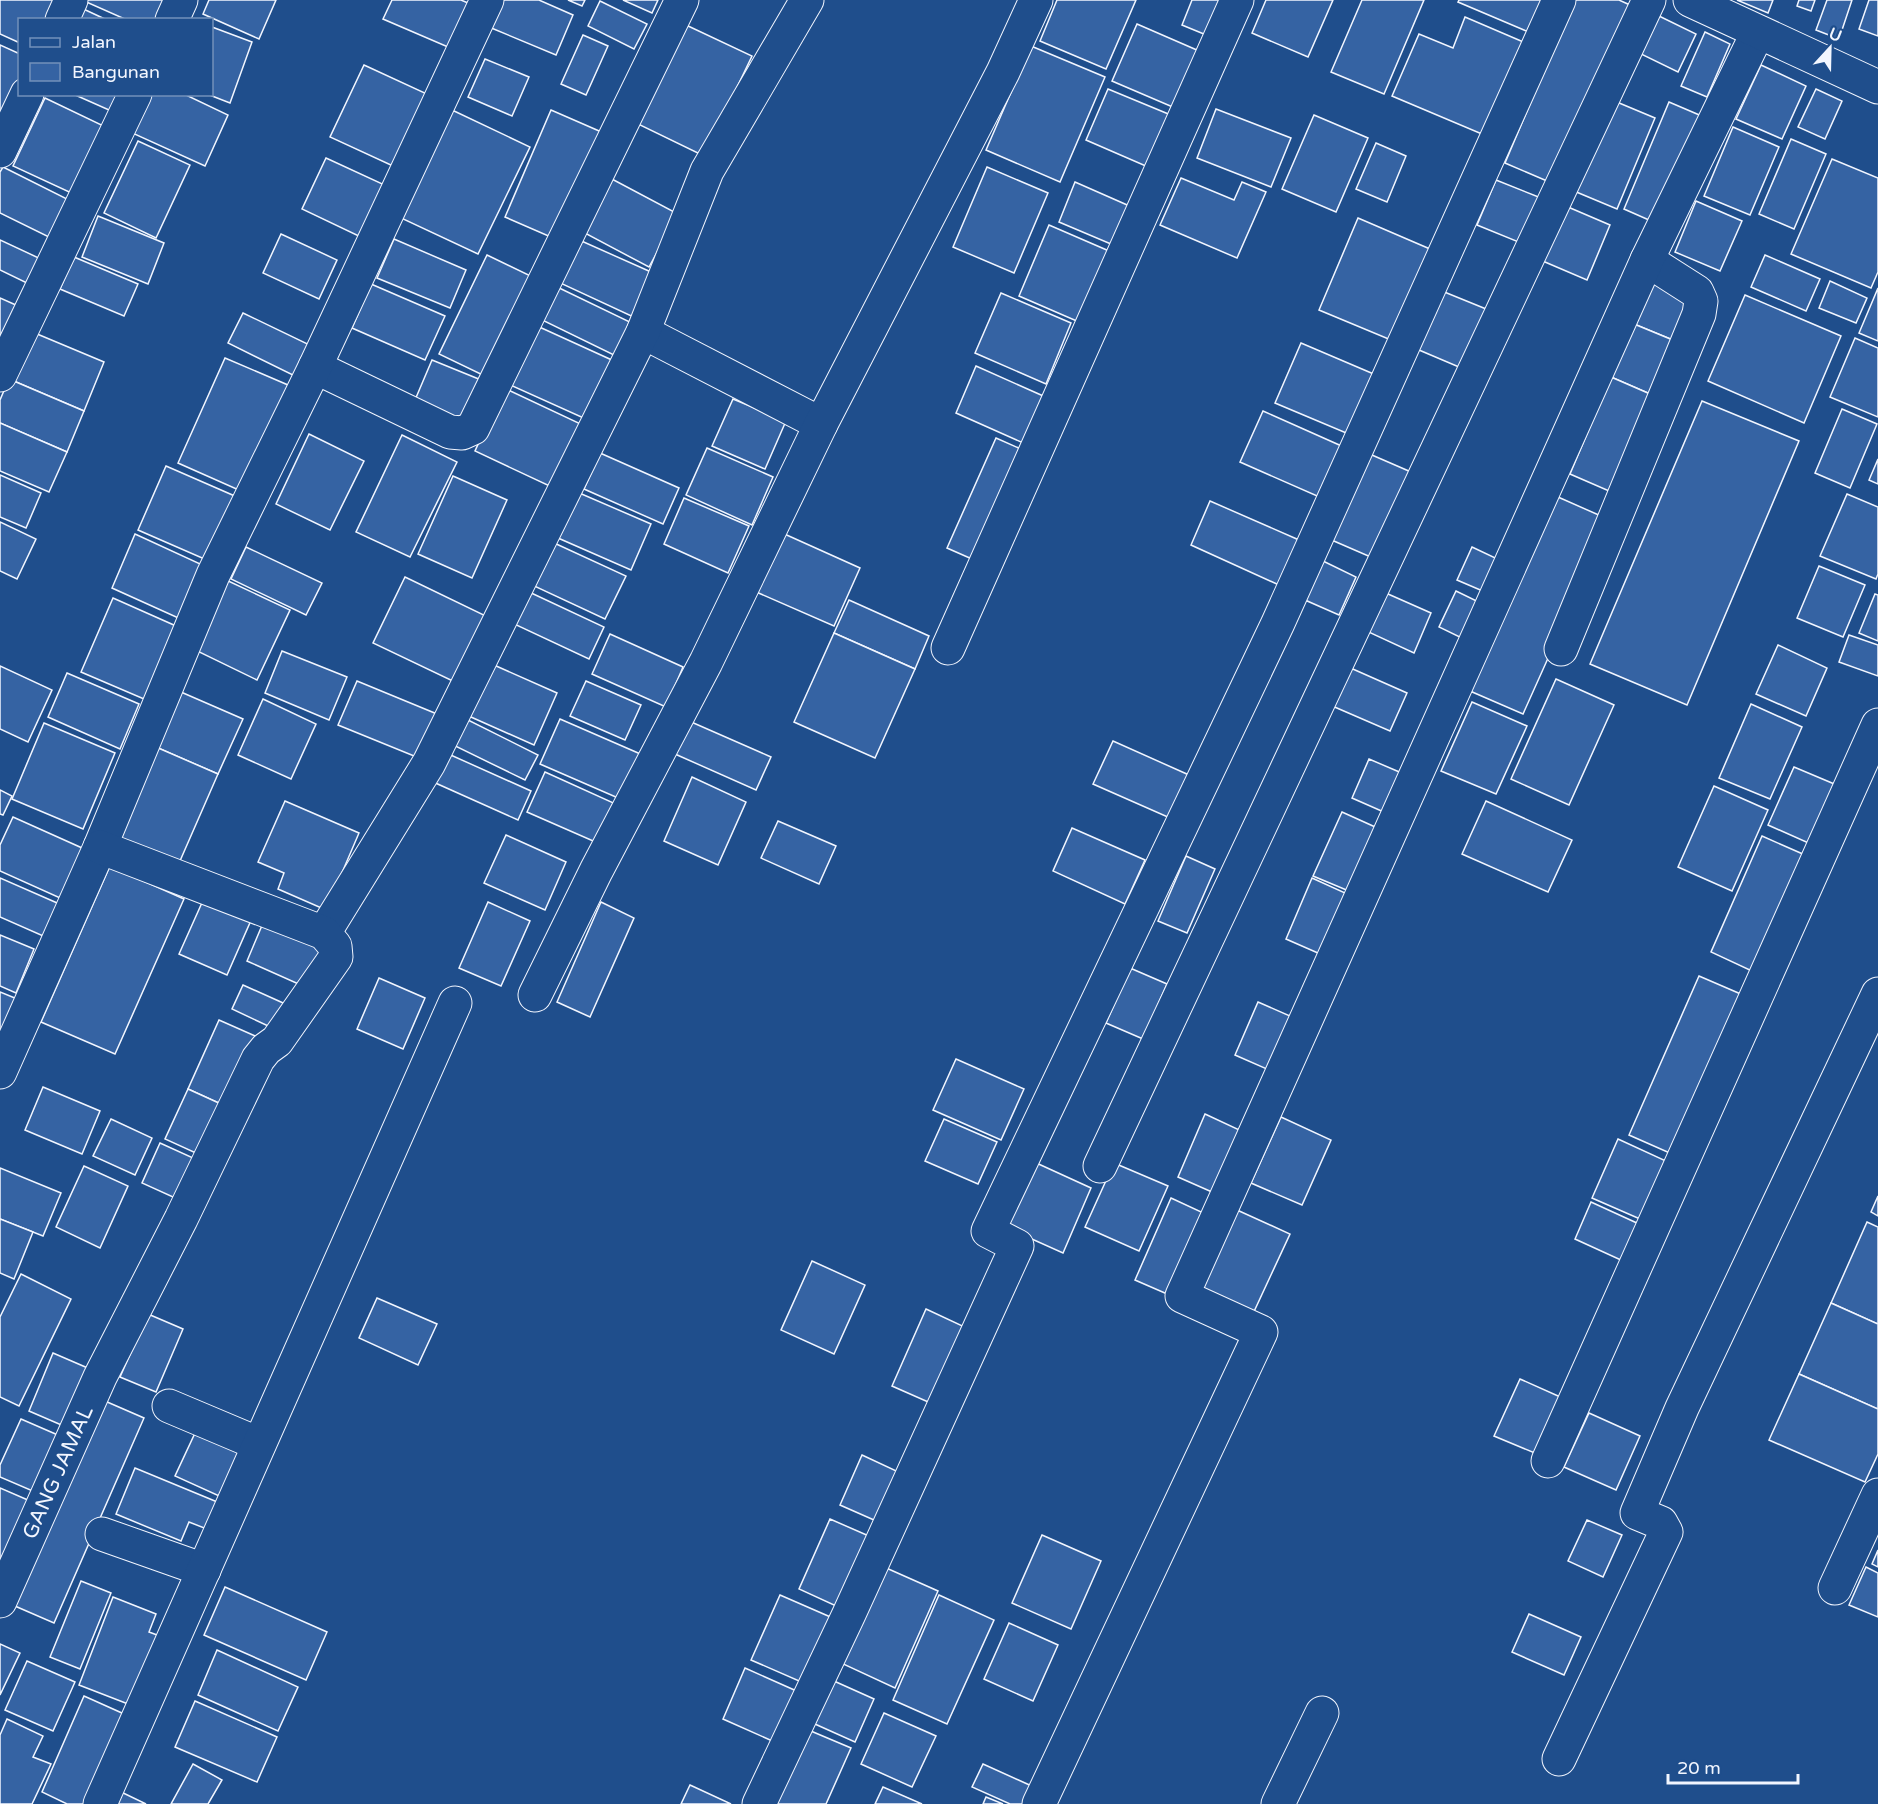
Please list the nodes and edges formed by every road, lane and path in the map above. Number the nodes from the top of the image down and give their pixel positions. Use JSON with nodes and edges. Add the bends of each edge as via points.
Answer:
{"nodes":[{"id":1,"x":71,"y":0,"type":"edge"},
{"id":2,"x":182,"y":0,"type":"edge"},
{"id":3,"x":487,"y":0,"type":"edge"},
{"id":4,"x":682,"y":0,"type":"edge"},
{"id":5,"x":807,"y":0,"type":"edge"},
{"id":6,"x":1036,"y":0,"type":"edge"},
{"id":7,"x":1237,"y":0,"type":"edge"},
{"id":8,"x":1559,"y":0,"type":"edge"},
{"id":9,"x":1649,"y":0,"type":"edge"},
{"id":10,"x":1690,"y":0,"type":"edge"},
{"id":11,"x":63,"y":18,"type":"edge"},
{"id":12,"x":173,"y":18,"type":"edge"},
{"id":13,"x":1758,"y":32,"type":"junction"},
{"id":14,"x":1878,"y":87,"type":"edge"},
{"id":15,"x":26,"y":96,"type":"edge"},
{"id":16,"x":134,"y":96,"type":"edge"},
{"id":17,"x":0,"y":151,"type":"edge"},
{"id":18,"x":1647,"y":260,"type":"junction"},
{"id":19,"x":643,"y":332,"type":"junction"},
{"id":20,"x":315,"y":367,"type":"junction"},
{"id":21,"x":0,"y":375,"type":"edge"},
{"id":22,"x":820,"y":424,"type":"junction"},
{"id":23,"x":948,"y":648,"type":"dead end"},
{"id":24,"x":1561,"y":649,"type":"dead end"},
{"id":25,"x":1878,"y":726,"type":"edge"},
{"id":26,"x":100,"y":847,"type":"junction"},
{"id":27,"x":324,"y":933,"type":"junction"},
{"id":28,"x":1878,"y":993,"type":"edge"},
{"id":29,"x":535,"y":995,"type":"dead end"},
{"id":30,"x":455,"y":1003,"type":"dead end"},
{"id":31,"x":0,"y":1072,"type":"edge"},
{"id":32,"x":1100,"y":1166,"type":"dead end"},
{"id":33,"x":169,"y":1406,"type":"dead end"},
{"id":34,"x":259,"y":1444,"type":"junction"},
{"id":35,"x":1548,"y":1461,"type":"dead end"},
{"id":36,"x":1878,"y":1495,"type":"edge"},
{"id":37,"x":102,"y":1534,"type":"dead end"},
{"id":38,"x":204,"y":1570,"type":"junction"},
{"id":39,"x":1835,"y":1588,"type":"dead end"},
{"id":40,"x":0,"y":1601,"type":"edge"},
{"id":41,"x":1322,"y":1713,"type":"dead end"},
{"id":42,"x":1559,"y":1759,"type":"dead end"},
{"id":43,"x":100,"y":1804,"type":"edge"},
{"id":44,"x":759,"y":1804,"type":"edge"},
{"id":45,"x":1039,"y":1804,"type":"edge"},
{"id":46,"x":1278,"y":1804,"type":"edge"}],
"edges":[{"from":1,"to":11,"type":"street"},
{"from":2,"to":12,"type":"street"},
{"from":3,"to":20,"type":"street"},
{"from":4,"to":20,"type":"street","via":[[473,428],[462,433],[450,432]]},
{"from":5,"to":19,"type":"street","via":[[707,171]]},
{"from":6,"to":22,"type":"street","via":[[1003,72]]},
{"from":7,"to":23,"type":"street"},
{"from":8,"to":44,"type":"street","via":[[1278,623],[988,1231],[1017,1246]]},
{"from":9,"to":32,"type":"street"},
{"from":10,"to":13,"type":"street"},
{"from":13,"to":14,"type":"street"},
{"from":13,"to":18,"type":"street"},
{"from":15,"to":17,"type":"street"},
{"from":16,"to":21,"type":"street"},
{"from":18,"to":24,"type":"street","via":[[1697,292],[1701,301],[1699,314]]},
{"from":18,"to":45,"type":"street","via":[[1182,1296],[1261,1332]]},
{"from":19,"to":22,"type":"street"},
{"from":19,"to":27,"type":"street","via":[[429,763]]},
{"from":20,"to":26,"type":"street","via":[[213,575]]},
{"from":22,"to":29,"type":"street","via":[[706,662]]},
{"from":25,"to":35,"type":"street"},
{"from":26,"to":27,"type":"street"},
{"from":26,"to":31,"type":"street"},
{"from":27,"to":40,"type":"street","name":"GANG JAMAL","via":[[335,946],[336,957],[277,1041],[258,1059],[100,1377]]},
{"from":28,"to":42,"type":"street","via":[[1682,1408],[1637,1514],[1661,1523],[1666,1532]]},
{"from":30,"to":34,"type":"street"},
{"from":33,"to":34,"type":"street"},
{"from":34,"to":38,"type":"street"},
{"from":36,"to":39,"type":"street"},
{"from":37,"to":38,"type":"street"},
{"from":38,"to":43,"type":"street"},
{"from":41,"to":46,"type":"street"}]}
